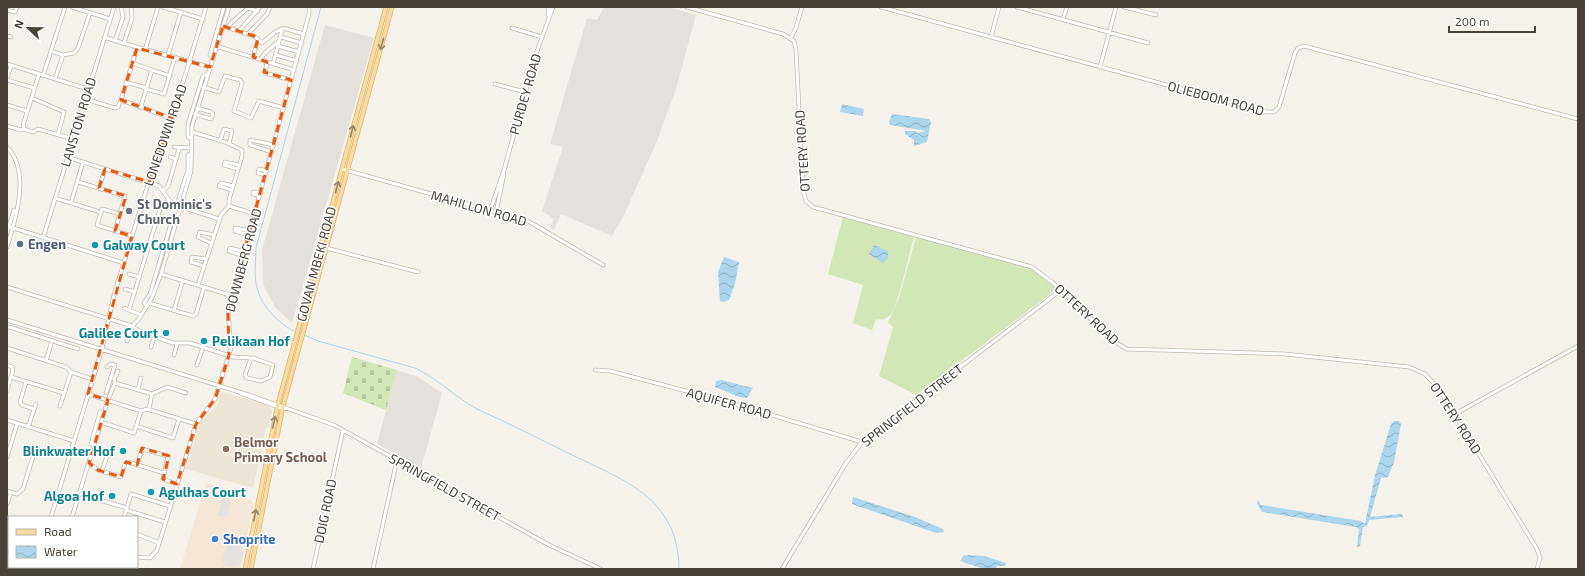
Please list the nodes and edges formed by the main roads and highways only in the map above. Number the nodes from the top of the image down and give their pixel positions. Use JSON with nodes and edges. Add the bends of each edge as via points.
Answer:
{"nodes":[{"id":1,"x":386,"y":7,"type":"edge"},
{"id":2,"x":392,"y":7,"type":"edge"},
{"id":3,"x":245,"y":569,"type":"edge"},
{"id":4,"x":251,"y":569,"type":"edge"}],
"edges":[{"from":3,"to":1,"type":"main road","name":"GOVAN MBEKI ROAD","one_way":true,"via":[[278,406]]},
{"from":2,"to":4,"type":"main road","name":"GOVAN MBEKI ROAD","one_way":true,"via":[[282,407]]}]}
